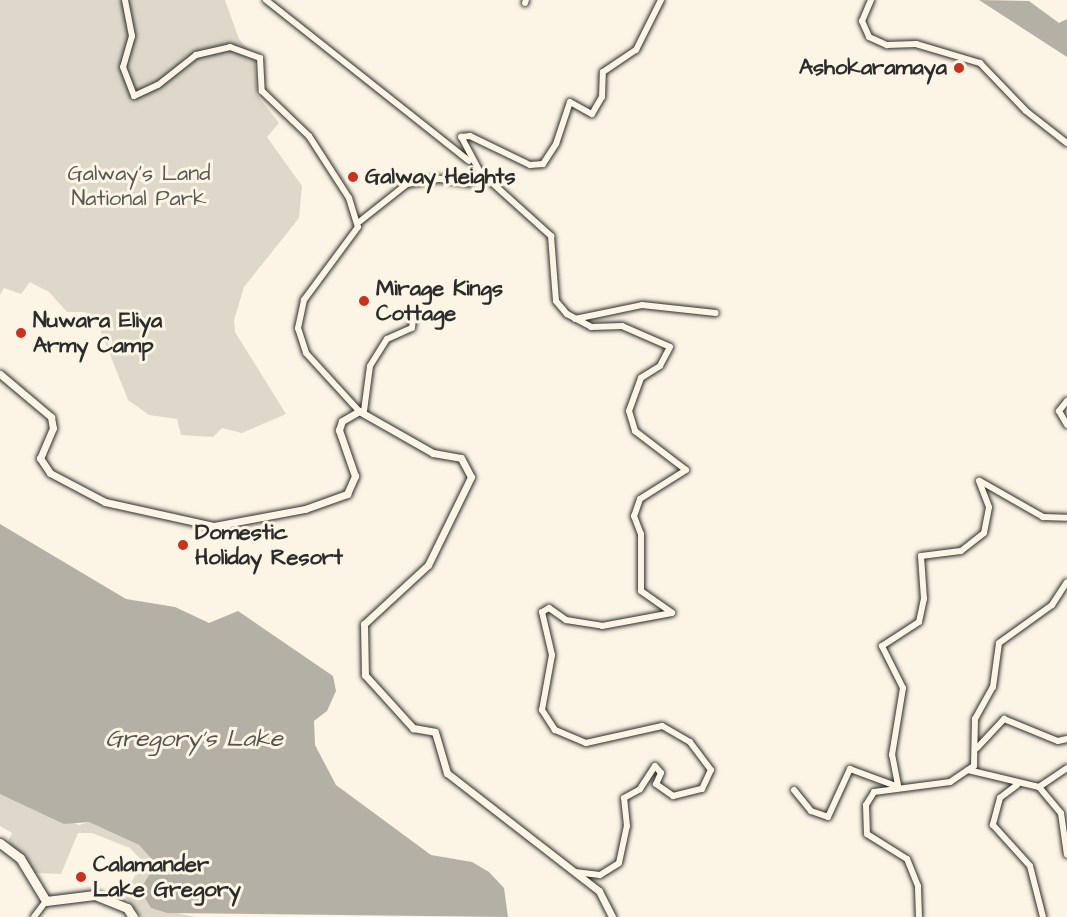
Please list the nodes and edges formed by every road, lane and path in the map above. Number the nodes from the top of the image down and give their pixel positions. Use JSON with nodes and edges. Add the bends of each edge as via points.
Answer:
{"nodes":[{"id":1,"x":125,"y":0,"type":"edge"},
{"id":2,"x":266,"y":0,"type":"edge"},
{"id":3,"x":661,"y":0,"type":"edge"},
{"id":4,"x":871,"y":0,"type":"edge"},
{"id":5,"x":1067,"y":144,"type":"edge"},
{"id":6,"x":472,"y":163,"type":"junction"},
{"id":7,"x":480,"y":172,"type":"junction"},
{"id":8,"x":359,"y":222,"type":"junction"},
{"id":9,"x":414,"y":312,"type":"dead end"},
{"id":10,"x":716,"y":313,"type":"dead end"},
{"id":11,"x":575,"y":319,"type":"junction"},
{"id":12,"x":0,"y":374,"type":"edge"},
{"id":13,"x":1067,"y":401,"type":"edge"},
{"id":14,"x":361,"y":411,"type":"junction"},
{"id":15,"x":1067,"y":426,"type":"edge"},
{"id":16,"x":1067,"y":518,"type":"edge"},
{"id":17,"x":1067,"y":582,"type":"edge"},
{"id":18,"x":1067,"y":739,"type":"edge"},
{"id":19,"x":977,"y":748,"type":"junction"},
{"id":20,"x":1067,"y":768,"type":"edge"},
{"id":21,"x":969,"y":770,"type":"junction"},
{"id":22,"x":1017,"y":784,"type":"junction"},
{"id":23,"x":897,"y":785,"type":"junction"},
{"id":24,"x":1039,"y":787,"type":"junction"},
{"id":25,"x":794,"y":790,"type":"dead end"},
{"id":26,"x":0,"y":843,"type":"edge"},
{"id":27,"x":1067,"y":855,"type":"edge"},
{"id":28,"x":575,"y":872,"type":"junction"},
{"id":29,"x":46,"y":901,"type":"junction"},
{"id":30,"x":34,"y":917,"type":"edge"},
{"id":31,"x":133,"y":917,"type":"edge"},
{"id":32,"x":612,"y":917,"type":"edge"},
{"id":33,"x":919,"y":917,"type":"edge"},
{"id":34,"x":1043,"y":917,"type":"edge"}],
"edges":[{"from":1,"to":8,"type":"street","via":[[132,36],[123,67],[134,96],[158,86],[196,55],[230,47],[260,58],[262,92],[324,157]]},
{"from":2,"to":6,"type":"street"},
{"from":3,"to":6,"type":"street","via":[[636,50],[603,72],[602,97],[592,114],[570,102],[556,144],[543,164],[530,165],[470,136],[461,137]]},
{"from":4,"to":5,"type":"street","via":[[862,21],[869,37],[980,63],[1026,111]]},
{"from":6,"to":7,"type":"street"},
{"from":7,"to":8,"type":"street","via":[[463,185],[440,178],[407,184]]},
{"from":7,"to":11,"type":"street","via":[[551,236],[556,301]]},
{"from":8,"to":14,"type":"street","via":[[297,313],[306,353]]},
{"from":9,"to":14,"type":"street","via":[[412,328],[387,339],[370,366]]},
{"from":10,"to":11,"type":"street","via":[[642,305]]},
{"from":11,"to":28,"type":"street","via":[[591,327],[622,326],[670,347],[660,366],[641,378],[629,411],[635,431],[686,470],[640,499],[634,516],[641,534],[641,591],[672,613],[602,626],[567,620],[549,608],[542,612],[552,655],[542,710],[555,730],[586,743],[662,726],[690,742],[711,770],[702,789],[673,796],[656,784],[661,773],[655,766],[640,789],[624,798],[627,826],[618,863],[600,874]]},
{"from":12,"to":14,"type":"street","via":[[51,417],[53,428],[40,458],[50,473],[105,502],[214,526],[305,509],[346,494],[355,476],[339,430],[342,420]]},
{"from":13,"to":15,"type":"street","via":[[1059,411]]},
{"from":14,"to":28,"type":"street","via":[[392,434],[433,453],[460,458],[471,477],[428,564],[364,624],[365,675],[413,728],[435,732],[447,773]]},
{"from":16,"to":23,"type":"street","via":[[1043,517],[979,481],[989,507],[984,532],[969,548],[949,556],[921,556],[924,598],[919,622],[882,646],[903,688],[892,755]]},
{"from":17,"to":19,"type":"street","via":[[1052,605],[999,643],[993,687],[975,719]]},
{"from":18,"to":19,"type":"street","via":[[1058,741],[1004,719]]},
{"from":19,"to":21,"type":"street"},
{"from":20,"to":24,"type":"street"},
{"from":21,"to":22,"type":"street"},
{"from":21,"to":23,"type":"street","via":[[950,782]]},
{"from":22,"to":24,"type":"street"},
{"from":22,"to":34,"type":"street","via":[[1000,798],[993,825],[1030,866]]},
{"from":23,"to":25,"type":"street","via":[[850,770],[828,817],[811,811]]},
{"from":23,"to":33,"type":"street","via":[[874,792],[862,823],[867,834],[907,859],[918,886]]},
{"from":24,"to":27,"type":"street","via":[[1061,813]]},
{"from":26,"to":29,"type":"highway","via":[[20,858]]},
{"from":28,"to":32,"type":"street","via":[[599,891]]},
{"from":29,"to":30,"type":"street"},
{"from":29,"to":31,"type":"highway","via":[[95,895],[127,908]]}]}
